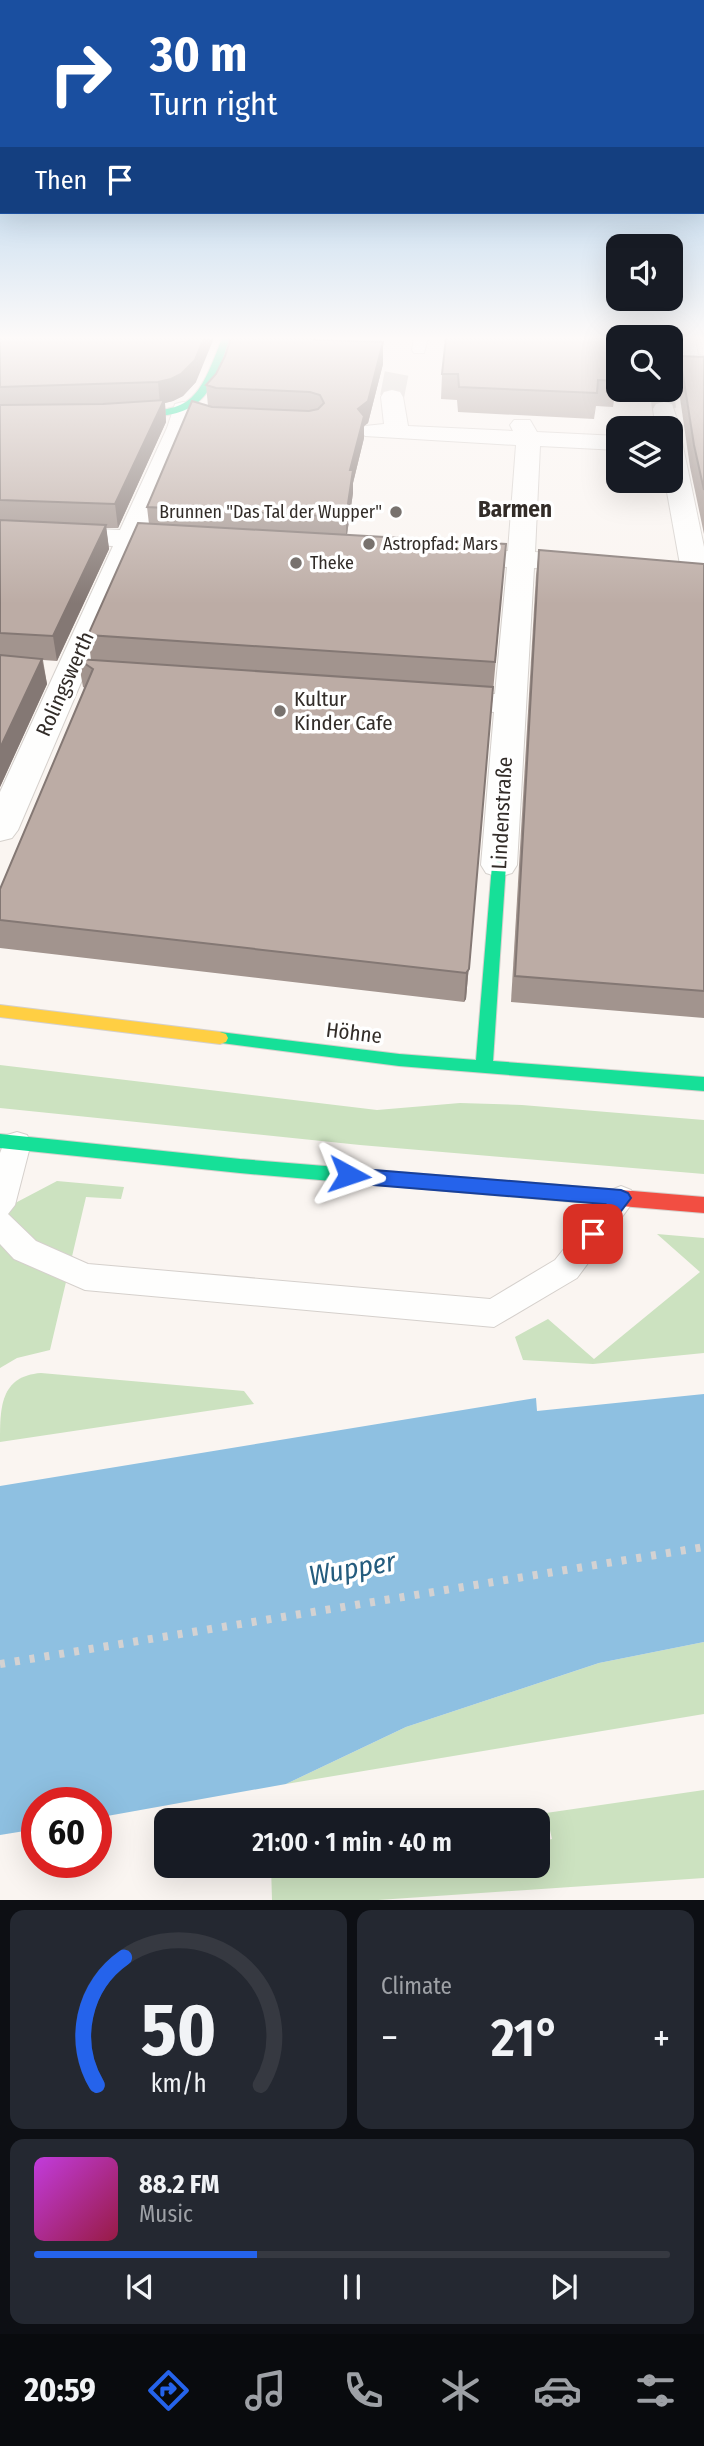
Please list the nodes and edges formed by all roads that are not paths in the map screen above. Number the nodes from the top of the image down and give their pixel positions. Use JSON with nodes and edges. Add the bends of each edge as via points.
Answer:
{"nodes":[{"id":1,"x":179,"y":427,"type":"edge"},
{"id":2,"x":396,"y":427,"type":"tunnel mouth"},
{"id":3,"x":373,"y":431,"type":"dead end"},
{"id":4,"x":397,"y":432,"type":"junction"},
{"id":5,"x":525,"y":432,"type":"junction"},
{"id":6,"x":606,"y":442,"type":"edge"},
{"id":7,"x":681,"y":493,"type":"edge"},
{"id":8,"x":0,"y":533,"type":"edge"},
{"id":9,"x":131,"y":539,"type":"junction"},
{"id":10,"x":212,"y":543,"type":"edge"},
{"id":11,"x":427,"y":554,"type":"edge"},
{"id":12,"x":523,"y":559,"type":"junction"},
{"id":13,"x":616,"y":565,"type":"edge"},
{"id":14,"x":689,"y":570,"type":"edge"},
{"id":15,"x":412,"y":697,"type":"edge"},
{"id":16,"x":508,"y":704,"type":"junction"},
{"id":17,"x":0,"y":830,"type":"edge"},
{"id":18,"x":499,"y":865,"type":"joint"},
{"id":19,"x":472,"y":897,"type":"edge"},
{"id":20,"x":497,"y":899,"type":"junction"},
{"id":21,"x":0,"y":1011,"type":"edge"},
{"id":22,"x":484,"y":1066,"type":"junction"},
{"id":23,"x":704,"y":1084,"type":"edge"},
{"id":24,"x":9,"y":1142,"type":"edge"},
{"id":25,"x":621,"y":1198,"type":"junction"},
{"id":26,"x":0,"y":1205,"type":"edge"},
{"id":27,"x":704,"y":1205,"type":"edge"},
{"id":28,"x":0,"y":1224,"type":"edge"}],
"edges":[{"from":1,"to":9,"type":"street","name":"Rolingswerth"},
{"from":2,"to":4,"type":"street"},
{"from":3,"to":4,"type":"street"},
{"from":4,"to":5,"type":"street"},
{"from":5,"to":6,"type":"street"},
{"from":5,"to":12,"type":"street","name":"Lindenstraße"},
{"from":7,"to":14,"type":"street"},
{"from":8,"to":9,"type":"street"},
{"from":9,"to":10,"type":"street"},
{"from":9,"to":17,"type":"street","name":"Rolingswerth"},
{"from":11,"to":12,"type":"street"},
{"from":12,"to":13,"type":"street"},
{"from":12,"to":16,"type":"street","name":"Lindenstraße"},
{"from":15,"to":16,"type":"street"},
{"from":16,"to":18,"type":"street","name":"Lindenstraße"},
{"from":18,"to":20,"type":"main road","name":"Lindenstraße"},
{"from":19,"to":20,"type":"lane"},
{"from":20,"to":22,"type":"main road","name":"Lindenstraße"},
{"from":21,"to":22,"type":"main road","name":"Höhne","via":[[398,1060]]},
{"from":22,"to":23,"type":"main road","name":"Höhne"},
{"from":24,"to":25,"type":"main road"},
{"from":24,"to":26,"type":"lane"},
{"from":25,"to":27,"type":"main road"},
{"from":25,"to":28,"type":"lane","via":[[566,1269],[494,1313],[85,1277],[25,1250]]}]}
